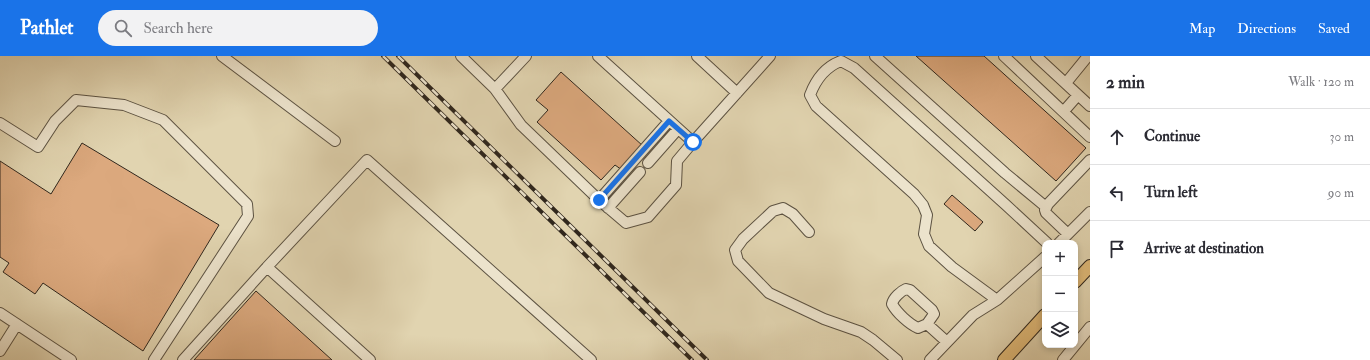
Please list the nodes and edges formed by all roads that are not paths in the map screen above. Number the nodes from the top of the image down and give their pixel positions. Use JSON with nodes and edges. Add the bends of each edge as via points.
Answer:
{"nodes":[{"id":1,"x":222,"y":56,"type":"edge"},
{"id":2,"x":461,"y":56,"type":"edge"},
{"id":3,"x":526,"y":56,"type":"edge"},
{"id":4,"x":598,"y":56,"type":"edge"},
{"id":5,"x":697,"y":56,"type":"edge"},
{"id":6,"x":770,"y":56,"type":"edge"},
{"id":7,"x":875,"y":56,"type":"edge"},
{"id":8,"x":1004,"y":56,"type":"edge"},
{"id":9,"x":1036,"y":56,"type":"edge"},
{"id":10,"x":1088,"y":56,"type":"edge"},
{"id":11,"x":1066,"y":83,"type":"junction"},
{"id":12,"x":495,"y":89,"type":"junction"},
{"id":13,"x":737,"y":93,"type":"junction"},
{"id":14,"x":1078,"y":95,"type":"junction"},
{"id":15,"x":1090,"y":106,"type":"edge"},
{"id":16,"x":1064,"y":111,"type":"junction"},
{"id":17,"x":669,"y":121,"type":"junction"},
{"id":18,"x":0,"y":123,"type":"edge"},
{"id":19,"x":678,"y":129,"type":"junction"},
{"id":20,"x":1090,"y":137,"type":"edge"},
{"id":21,"x":334,"y":141,"type":"dead end"},
{"id":22,"x":693,"y":142,"type":"junction"},
{"id":23,"x":1090,"y":160,"type":"edge"},
{"id":24,"x":648,"y":163,"type":"dead end"},
{"id":25,"x":640,"y":172,"type":"dead end"},
{"id":26,"x":599,"y":200,"type":"junction"},
{"id":27,"x":1046,"y":207,"type":"junction"},
{"id":28,"x":608,"y":208,"type":"junction"},
{"id":29,"x":1090,"y":212,"type":"edge"},
{"id":30,"x":809,"y":232,"type":"dead end"},
{"id":31,"x":1068,"y":234,"type":"junction"},
{"id":32,"x":1044,"y":240,"type":"edge"},
{"id":33,"x":1062,"y":240,"type":"edge"},
{"id":34,"x":1042,"y":260,"type":"edge"},
{"id":35,"x":1090,"y":266,"type":"edge"},
{"id":36,"x":267,"y":267,"type":"junction"},
{"id":37,"x":1078,"y":279,"type":"edge"},
{"id":38,"x":995,"y":301,"type":"junction"},
{"id":39,"x":0,"y":313,"type":"edge"},
{"id":40,"x":1042,"y":318,"type":"edge"},
{"id":41,"x":17,"y":324,"type":"junction"},
{"id":42,"x":927,"y":324,"type":"dead end"},
{"id":43,"x":1090,"y":327,"type":"edge"},
{"id":44,"x":947,"y":342,"type":"junction"},
{"id":45,"x":0,"y":351,"type":"edge"},
{"id":46,"x":183,"y":359,"type":"edge"},
{"id":47,"x":71,"y":360,"type":"edge"},
{"id":48,"x":154,"y":360,"type":"edge"},
{"id":49,"x":370,"y":360,"type":"edge"},
{"id":50,"x":591,"y":360,"type":"edge"},
{"id":51,"x":897,"y":360,"type":"edge"},
{"id":52,"x":930,"y":360,"type":"edge"},
{"id":53,"x":1004,"y":360,"type":"edge"},
{"id":54,"x":1062,"y":360,"type":"edge"}],
"edges":[{"from":1,"to":21,"type":"street"},
{"from":2,"to":12,"type":"street"},
{"from":3,"to":12,"type":"street"},
{"from":4,"to":17,"type":"street"},
{"from":5,"to":13,"type":"street"},
{"from":6,"to":13,"type":"street"},
{"from":7,"to":27,"type":"street"},
{"from":8,"to":16,"type":"street"},
{"from":9,"to":11,"type":"street"},
{"from":10,"to":11,"type":"street"},
{"from":11,"to":14,"type":"street"},
{"from":12,"to":26,"type":"street","via":[[521,125]]},
{"from":13,"to":22,"type":"street"},
{"from":14,"to":15,"type":"street"},
{"from":14,"to":16,"type":"street"},
{"from":16,"to":20,"type":"street"},
{"from":17,"to":19,"type":"street"},
{"from":17,"to":26,"type":"street"},
{"from":18,"to":48,"type":"street","via":[[38,147],[55,121],[76,100],[124,105],[163,120],[247,204],[248,216]]},
{"from":19,"to":22,"type":"street"},
{"from":19,"to":24,"type":"street"},
{"from":22,"to":28,"type":"street","via":[[677,161],[676,185],[648,217],[626,223]]},
{"from":23,"to":27,"type":"street"},
{"from":25,"to":28,"type":"street"},
{"from":26,"to":28,"type":"street"},
{"from":27,"to":31,"type":"street","via":[[1046,212]]},
{"from":29,"to":31,"type":"street"},
{"from":30,"to":51,"type":"street","via":[[793,214],[783,208],[773,211],[735,250],[738,261],[769,293],[824,319],[861,332]]},
{"from":31,"to":33,"type":"street"},
{"from":32,"to":38,"type":"street","via":[[854,68],[841,61],[831,65],[815,82],[810,95],[816,106],[923,205],[927,215],[924,234],[929,246]]},
{"from":34,"to":38,"type":"street"},
{"from":35,"to":37,"type":"main road"},
{"from":36,"to":46,"type":"street"},
{"from":36,"to":49,"type":"street"},
{"from":36,"to":50,"type":"street","via":[[367,160]]},
{"from":38,"to":44,"type":"street","via":[[973,315]]},
{"from":39,"to":41,"type":"street"},
{"from":40,"to":53,"type":"main road"},
{"from":41,"to":45,"type":"street"},
{"from":41,"to":47,"type":"street"},
{"from":42,"to":44,"type":"street"},
{"from":43,"to":54,"type":"street"},
{"from":44,"to":52,"type":"street"}]}
